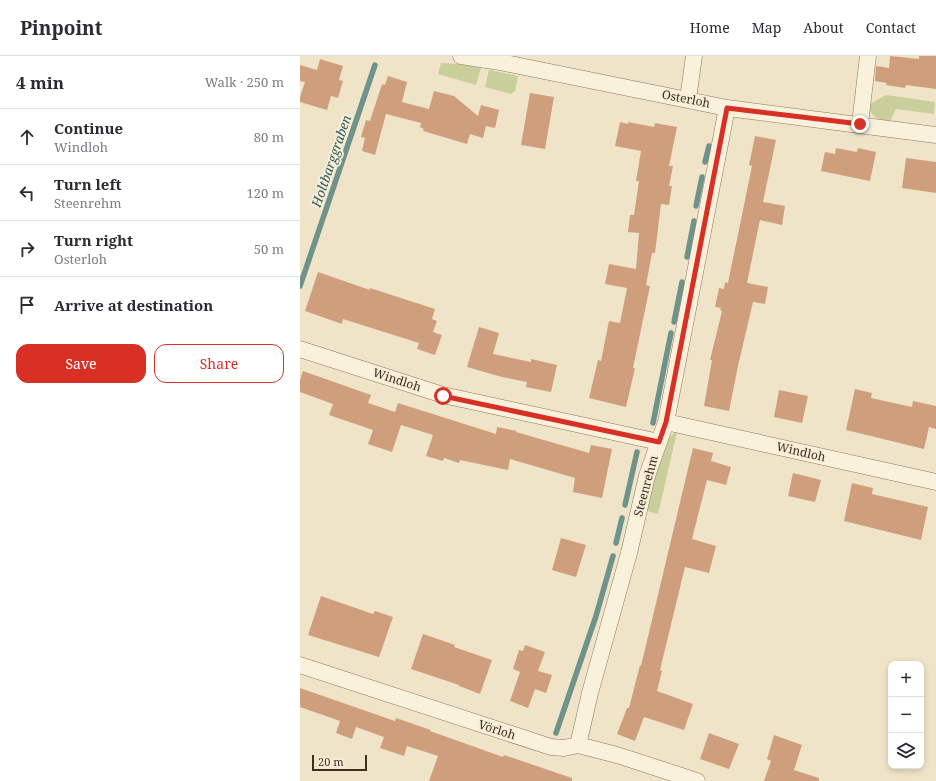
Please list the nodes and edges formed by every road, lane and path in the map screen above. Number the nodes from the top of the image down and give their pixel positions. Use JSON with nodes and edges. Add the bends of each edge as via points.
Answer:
{"nodes":[{"id":1,"x":461,"y":56,"type":"edge"},
{"id":2,"x":694,"y":56,"type":"edge"},
{"id":3,"x":868,"y":56,"type":"edge"},
{"id":4,"x":501,"y":59,"type":"edge"},
{"id":5,"x":688,"y":99,"type":"junction"},
{"id":6,"x":727,"y":108,"type":"junction"},
{"id":7,"x":860,"y":124,"type":"junction"},
{"id":8,"x":936,"y":135,"type":"edge"},
{"id":9,"x":300,"y":349,"type":"edge"},
{"id":10,"x":666,"y":422,"type":"junction"},
{"id":11,"x":659,"y":442,"type":"junction"},
{"id":12,"x":936,"y":482,"type":"edge"},
{"id":13,"x":300,"y":665,"type":"edge"},
{"id":14,"x":578,"y":745,"type":"junction"},
{"id":15,"x":697,"y":781,"type":"edge"}],
"edges":[{"from":1,"to":4,"type":"street","name":"Osterloh"},
{"from":2,"to":5,"type":"street"},
{"from":3,"to":7,"type":"street"},
{"from":4,"to":5,"type":"street","name":"Osterloh"},
{"from":5,"to":6,"type":"street","name":"Osterloh"},
{"from":6,"to":7,"type":"street","name":"Osterloh"},
{"from":6,"to":10,"type":"street","name":"Steenrehm"},
{"from":7,"to":8,"type":"street","name":"Osterloh"},
{"from":9,"to":11,"type":"street","name":"Windloh","via":[[443,396]]},
{"from":10,"to":11,"type":"street","name":"Steenrehm"},
{"from":10,"to":12,"type":"street","name":"Windloh"},
{"from":11,"to":14,"type":"street","name":"Steenrehm"},
{"from":13,"to":14,"type":"street","name":"Vörloh","via":[[551,747]]},
{"from":14,"to":15,"type":"street","name":"Vörloh"}]}
